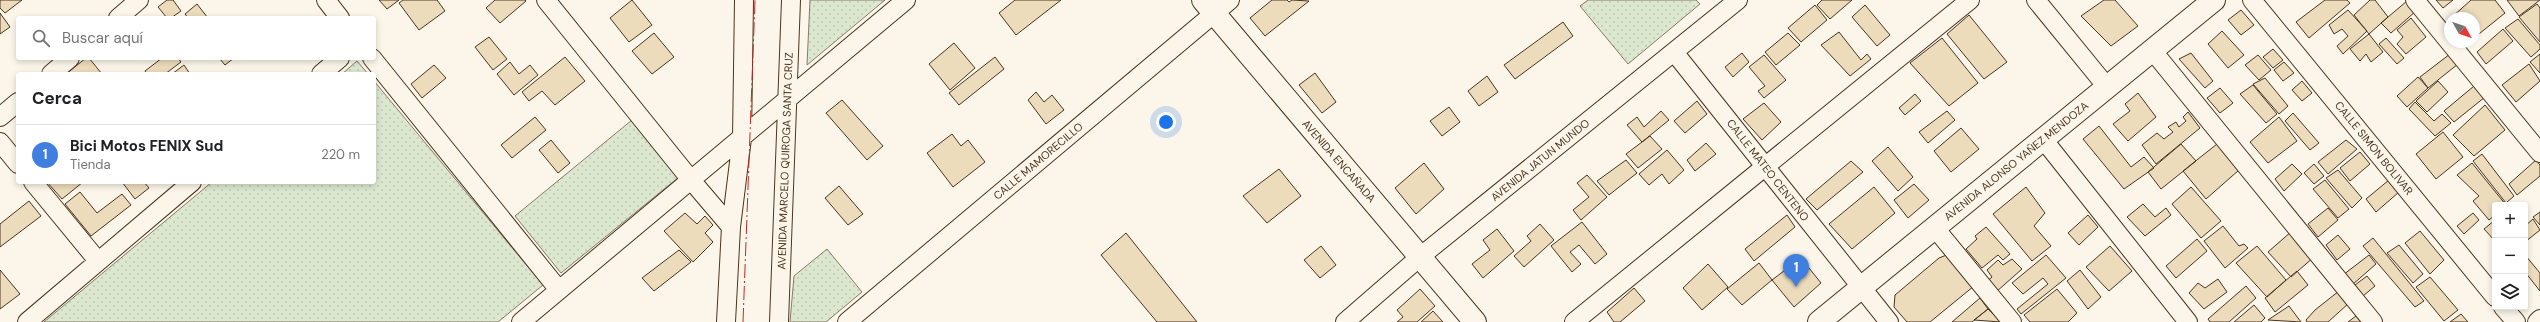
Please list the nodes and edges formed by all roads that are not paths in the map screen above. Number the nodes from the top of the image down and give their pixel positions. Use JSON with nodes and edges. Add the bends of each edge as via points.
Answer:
{"nodes":[{"id":1,"x":139,"y":0,"type":"edge"},
{"id":2,"x":326,"y":0,"type":"edge"},
{"id":3,"x":546,"y":0,"type":"edge"},
{"id":4,"x":744,"y":0,"type":"edge"},
{"id":5,"x":791,"y":0,"type":"edge"},
{"id":6,"x":906,"y":0,"type":"edge"},
{"id":7,"x":1738,"y":0,"type":"edge"},
{"id":8,"x":1970,"y":0,"type":"edge"},
{"id":9,"x":2036,"y":0,"type":"edge"},
{"id":10,"x":2214,"y":0,"type":"edge"},
{"id":11,"x":2252,"y":0,"type":"edge"},
{"id":12,"x":2415,"y":0,"type":"edge"},
{"id":13,"x":1215,"y":4,"type":"edge"},
{"id":14,"x":120,"y":16,"type":"edge"},
{"id":15,"x":338,"y":16,"type":"edge"},
{"id":16,"x":2152,"y":50,"type":"junction"},
{"id":17,"x":1674,"y":52,"type":"junction"},
{"id":18,"x":68,"y":60,"type":"edge"},
{"id":19,"x":338,"y":60,"type":"edge"},
{"id":20,"x":374,"y":60,"type":"edge"},
{"id":21,"x":53,"y":72,"type":"edge"},
{"id":22,"x":323,"y":72,"type":"edge"},
{"id":23,"x":2107,"y":87,"type":"junction"},
{"id":24,"x":788,"y":99,"type":"junction"},
{"id":25,"x":16,"y":104,"type":"edge"},
{"id":26,"x":0,"y":117,"type":"edge"},
{"id":27,"x":742,"y":138,"type":"junction"},
{"id":28,"x":2043,"y":139,"type":"junction"},
{"id":29,"x":0,"y":142,"type":"edge"},
{"id":30,"x":2540,"y":153,"type":"edge"},
{"id":31,"x":16,"y":162,"type":"edge"},
{"id":32,"x":1765,"y":167,"type":"junction"},
{"id":33,"x":691,"y":180,"type":"junction"},
{"id":34,"x":35,"y":184,"type":"edge"},
{"id":35,"x":190,"y":184,"type":"edge"},
{"id":36,"x":732,"y":227,"type":"junction"},
{"id":37,"x":1935,"y":228,"type":"junction"},
{"id":38,"x":1421,"y":256,"type":"junction"},
{"id":39,"x":98,"y":261,"type":"junction"},
{"id":40,"x":1861,"y":288,"type":"junction"},
{"id":41,"x":559,"y":290,"type":"junction"},
{"id":42,"x":2492,"y":293,"type":"edge"},
{"id":43,"x":2506,"y":310,"type":"edge"},
{"id":44,"x":2540,"y":319,"type":"edge"},
{"id":45,"x":27,"y":322,"type":"edge"},
{"id":46,"x":521,"y":322,"type":"edge"},
{"id":47,"x":726,"y":322,"type":"edge"},
{"id":48,"x":779,"y":322,"type":"edge"},
{"id":49,"x":847,"y":322,"type":"edge"},
{"id":50,"x":1345,"y":322,"type":"edge"},
{"id":51,"x":1475,"y":322,"type":"edge"},
{"id":52,"x":1574,"y":322,"type":"edge"},
{"id":53,"x":1819,"y":322,"type":"edge"},
{"id":54,"x":1889,"y":322,"type":"edge"},
{"id":55,"x":2012,"y":322,"type":"edge"},
{"id":56,"x":2188,"y":322,"type":"edge"},
{"id":57,"x":2374,"y":322,"type":"edge"},
{"id":58,"x":2516,"y":322,"type":"edge"},
{"id":59,"x":2537,"y":322,"type":"edge"}],
"edges":[{"from":1,"to":14,"type":"street"},
{"from":2,"to":15,"type":"street"},
{"from":3,"to":33,"type":"street"},
{"from":4,"to":27,"type":"street"},
{"from":5,"to":24,"type":"street","name":"AVENIDA MARCELO QUIROGA SANTA CRUZ"},
{"from":6,"to":24,"type":"street"},
{"from":7,"to":17,"type":"street","name":"AVENIDA JATUN MUNDO"},
{"from":8,"to":32,"type":"street"},
{"from":9,"to":23,"type":"street"},
{"from":10,"to":16,"type":"main road","name":"AVENIDA ALONSO YAÑEZ MENDOZA"},
{"from":11,"to":42,"type":"street","name":"CALLE SIMON BOLIVAR"},
{"from":12,"to":30,"type":"street"},
{"from":13,"to":38,"type":"main road","name":"AVENIDA ENCAÑADA"},
{"from":13,"to":49,"type":"street","name":"CALLE MAMORECILLO"},
{"from":16,"to":23,"type":"main road","name":"AVENIDA ALONSO YAÑEZ MENDOZA"},
{"from":16,"to":57,"type":"street"},
{"from":17,"to":32,"type":"street","name":"CALLE MATEO CENTENO"},
{"from":17,"to":38,"type":"street","name":"AVENIDA JATUN MUNDO"},
{"from":18,"to":21,"type":"street"},
{"from":19,"to":22,"type":"street"},
{"from":20,"to":41,"type":"street"},
{"from":23,"to":28,"type":"main road","name":"AVENIDA ALONSO YAÑEZ MENDOZA"},
{"from":24,"to":27,"type":"street"},
{"from":24,"to":48,"type":"street","name":"AVENIDA MARCELO QUIROGA SANTA CRUZ"},
{"from":25,"to":26,"type":"street"},
{"from":27,"to":33,"type":"street"},
{"from":27,"to":36,"type":"street"},
{"from":28,"to":37,"type":"main road","name":"AVENIDA ALONSO YAÑEZ MENDOZA"},
{"from":28,"to":56,"type":"street"},
{"from":29,"to":31,"type":"street"},
{"from":32,"to":40,"type":"street","name":"CALLE MATEO CENTENO"},
{"from":32,"to":52,"type":"street"},
{"from":33,"to":36,"type":"street"},
{"from":33,"to":41,"type":"street"},
{"from":34,"to":39,"type":"street"},
{"from":35,"to":39,"type":"street"},
{"from":36,"to":47,"type":"street"},
{"from":37,"to":40,"type":"main road","name":"AVENIDA ALONSO YAÑEZ MENDOZA"},
{"from":37,"to":55,"type":"street"},
{"from":38,"to":50,"type":"street","name":"AVENIDA JATUN MUNDO"},
{"from":38,"to":51,"type":"main road","name":"AVENIDA ENCAÑADA"},
{"from":39,"to":45,"type":"street"},
{"from":40,"to":53,"type":"main road","name":"AVENIDA ALONSO YAÑEZ MENDOZA"},
{"from":40,"to":54,"type":"street","name":"CALLE MATEO CENTENO"},
{"from":41,"to":46,"type":"street"},
{"from":43,"to":58,"type":"street"},
{"from":44,"to":59,"type":"street"}]}
